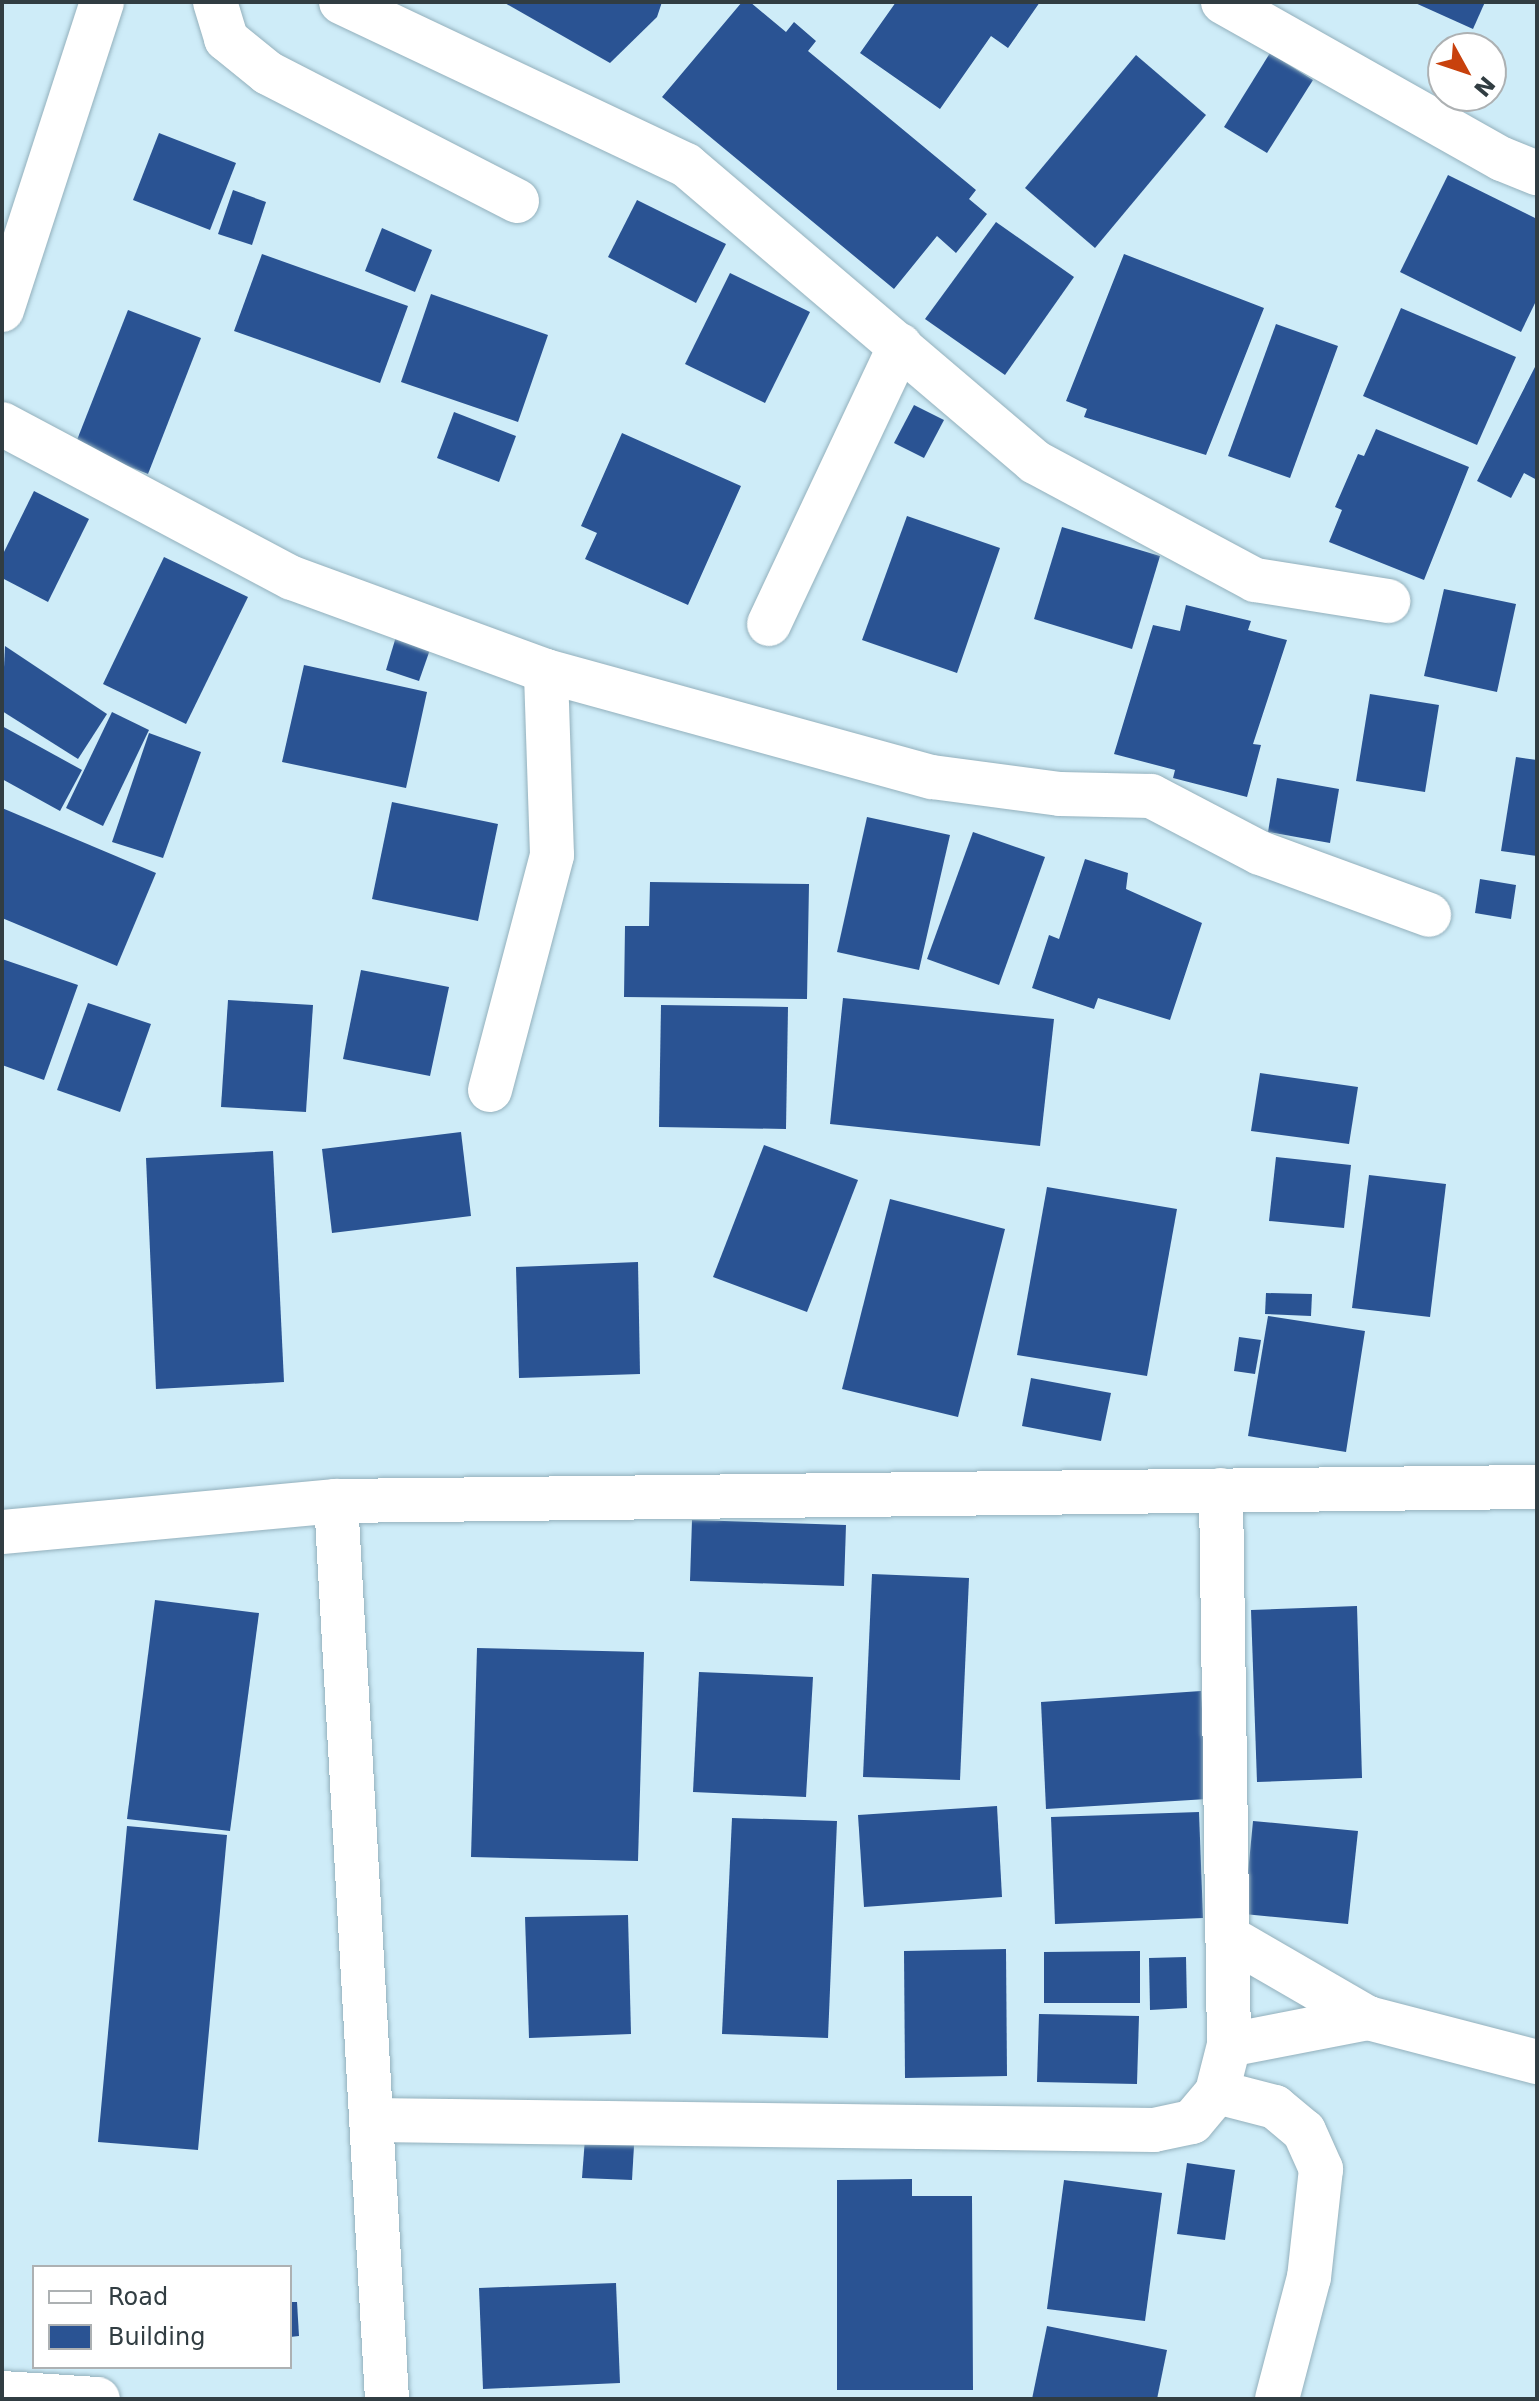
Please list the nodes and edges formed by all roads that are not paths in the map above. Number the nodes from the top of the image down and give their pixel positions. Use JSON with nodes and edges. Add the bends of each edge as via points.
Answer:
{"nodes":[{"id":1,"x":102,"y":2,"type":"edge"},
{"id":2,"x":215,"y":2,"type":"edge"},
{"id":3,"x":341,"y":2,"type":"edge"},
{"id":4,"x":1223,"y":2,"type":"edge"},
{"id":5,"x":1537,"y":173,"type":"edge"},
{"id":6,"x":517,"y":201,"type":"dead end"},
{"id":7,"x":2,"y":310,"type":"edge"},
{"id":8,"x":900,"y":345,"type":"junction"},
{"id":9,"x":2,"y":424,"type":"edge"},
{"id":10,"x":1388,"y":601,"type":"dead end"},
{"id":11,"x":769,"y":624,"type":"dead end"},
{"id":12,"x":546,"y":671,"type":"junction"},
{"id":13,"x":1429,"y":915,"type":"dead end"},
{"id":14,"x":490,"y":1090,"type":"dead end"},
{"id":15,"x":1537,"y":1487,"type":"edge"},
{"id":16,"x":1221,"y":1490,"type":"junction"},
{"id":17,"x":336,"y":1501,"type":"junction"},
{"id":18,"x":2,"y":1532,"type":"edge"},
{"id":19,"x":1228,"y":1937,"type":"junction"},
{"id":20,"x":1368,"y":2018,"type":"junction"},
{"id":21,"x":1229,"y":2045,"type":"junction"},
{"id":22,"x":1537,"y":2062,"type":"edge"},
{"id":23,"x":1217,"y":2092,"type":"junction"},
{"id":24,"x":372,"y":2120,"type":"junction"},
{"id":25,"x":2,"y":2393,"type":"edge"},
{"id":26,"x":98,"y":2399,"type":"edge"},
{"id":27,"x":387,"y":2399,"type":"edge"},
{"id":28,"x":1277,"y":2399,"type":"edge"}],
"edges":[{"from":1,"to":7,"type":"street"},
{"from":2,"to":6,"type":"street","via":[[226,39],[268,73]]},
{"from":3,"to":8,"type":"street","via":[[686,165]]},
{"from":4,"to":5,"type":"street","via":[[1502,159]]},
{"from":8,"to":10,"type":"street","via":[[1035,462],[1206,555],[1255,580]]},
{"from":8,"to":11,"type":"street"},
{"from":9,"to":12,"type":"street","via":[[292,578]]},
{"from":12,"to":13,"type":"street","via":[[932,777],[1060,794],[1151,796],[1260,853]]},
{"from":12,"to":14,"type":"street","via":[[552,855]]},
{"from":15,"to":16,"type":"street"},
{"from":16,"to":17,"type":"street"},
{"from":16,"to":19,"type":"street"},
{"from":17,"to":18,"type":"street"},
{"from":17,"to":24,"type":"street"},
{"from":19,"to":20,"type":"street"},
{"from":19,"to":21,"type":"street"},
{"from":20,"to":21,"type":"street"},
{"from":20,"to":22,"type":"street"},
{"from":21,"to":23,"type":"street"},
{"from":23,"to":24,"type":"street","via":[[1192,2122],[1154,2130]]},
{"from":23,"to":28,"type":"street","via":[[1275,2107],[1304,2131],[1321,2169],[1309,2277]]},
{"from":24,"to":27,"type":"street"},
{"from":25,"to":26,"type":"street"}]}
